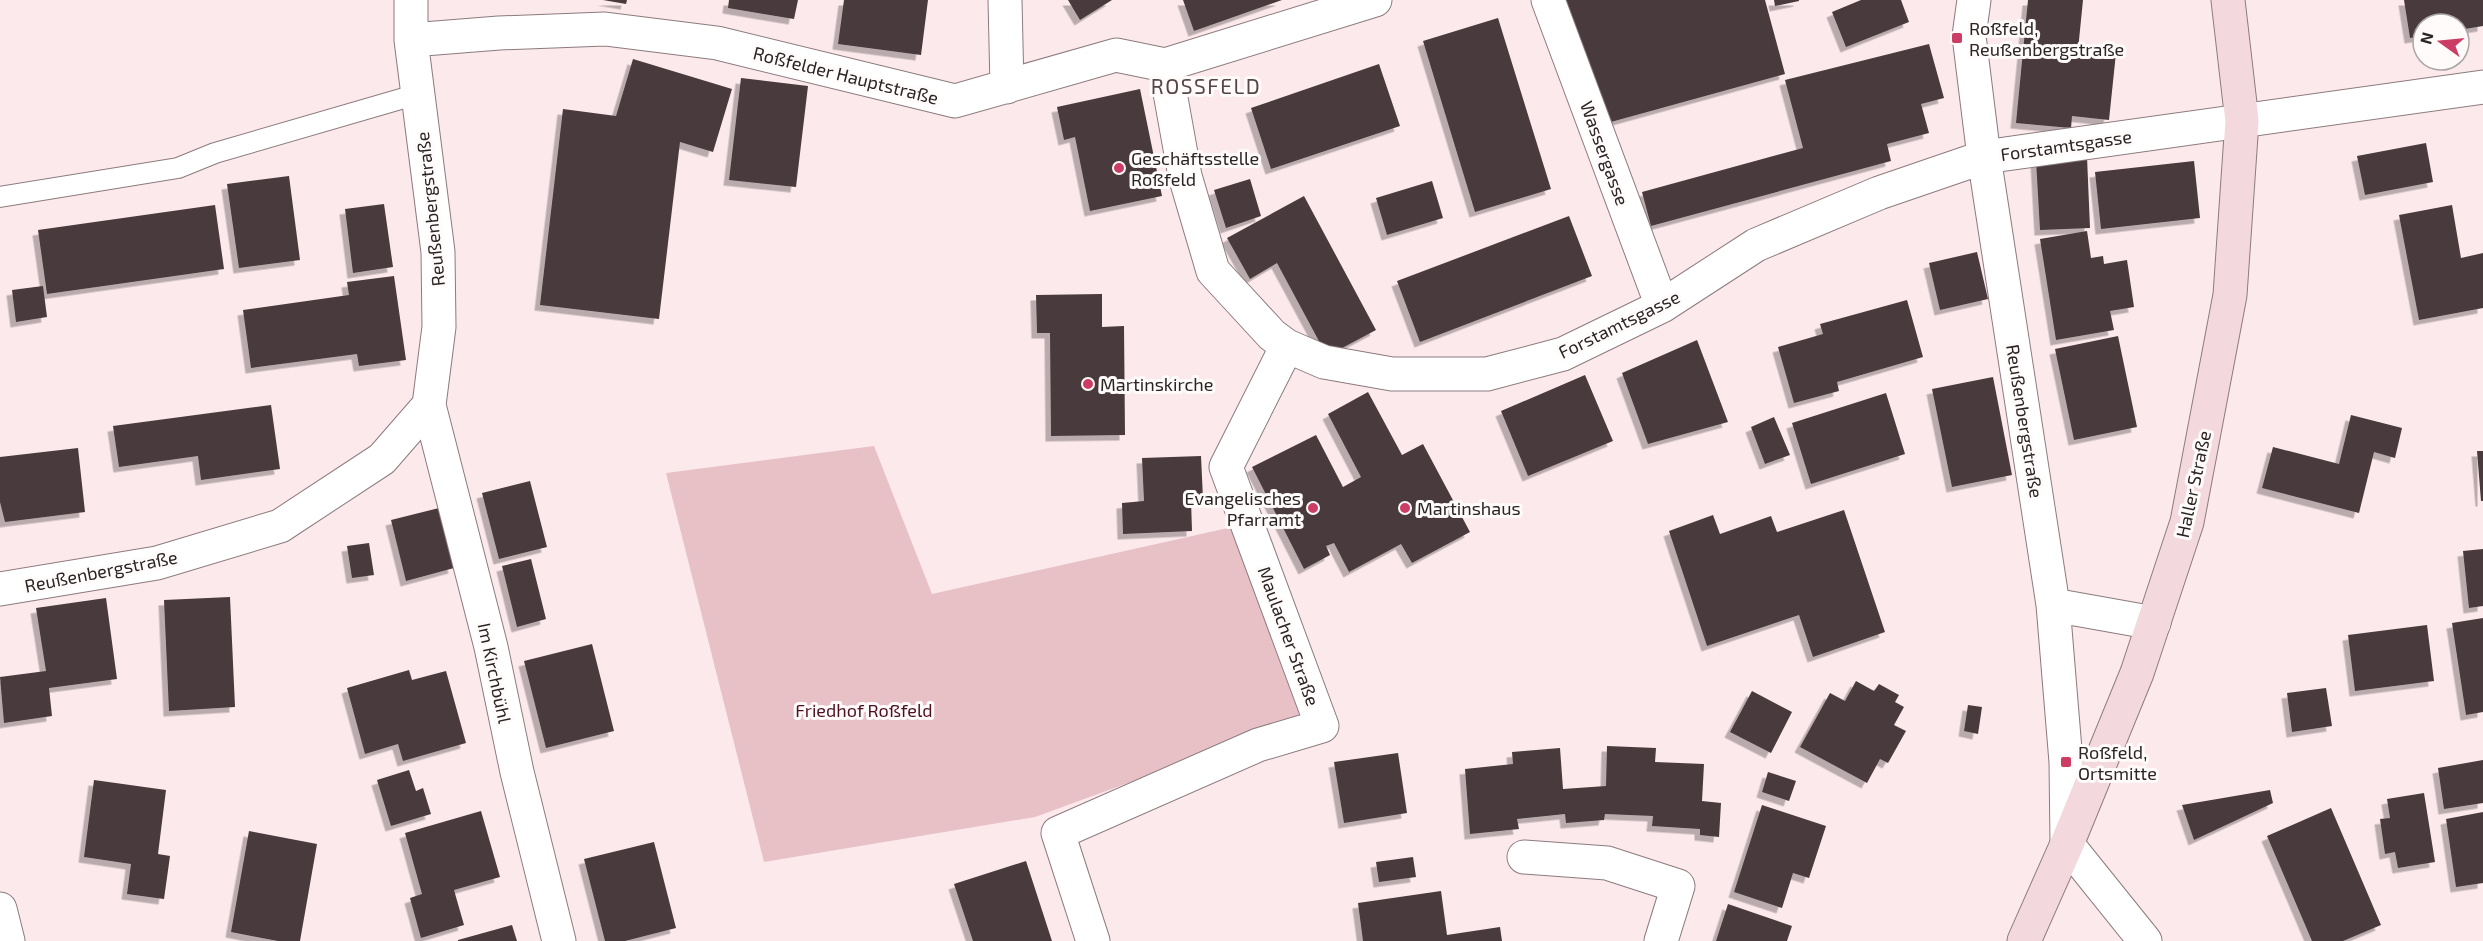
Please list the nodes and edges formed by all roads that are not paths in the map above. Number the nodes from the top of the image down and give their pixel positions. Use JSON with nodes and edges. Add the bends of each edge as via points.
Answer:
{"nodes":[{"id":1,"x":411,"y":0,"type":"edge"},
{"id":2,"x":1005,"y":0,"type":"edge"},
{"id":3,"x":1375,"y":0,"type":"edge"},
{"id":4,"x":1548,"y":0,"type":"edge"},
{"id":5,"x":1974,"y":0,"type":"edge"},
{"id":6,"x":2228,"y":0,"type":"edge"},
{"id":7,"x":411,"y":40,"type":"junction"},
{"id":8,"x":1165,"y":65,"type":"junction"},
{"id":9,"x":1007,"y":87,"type":"junction"},
{"id":10,"x":2483,"y":87,"type":"edge"},
{"id":11,"x":418,"y":94,"type":"junction"},
{"id":12,"x":2242,"y":121,"type":"junction"},
{"id":13,"x":1984,"y":157,"type":"junction"},
{"id":14,"x":0,"y":197,"type":"edge"},
{"id":15,"x":1662,"y":306,"type":"junction"},
{"id":16,"x":1287,"y":346,"type":"junction"},
{"id":17,"x":429,"y":405,"type":"junction"},
{"id":18,"x":0,"y":589,"type":"edge"},
{"id":19,"x":2053,"y":605,"type":"junction"},
{"id":20,"x":2154,"y":623,"type":"junction"},
{"id":21,"x":2067,"y":844,"type":"junction"},
{"id":22,"x":1524,"y":858,"type":"dead end"},
{"id":23,"x":0,"y":909,"type":"edge"},
{"id":24,"x":2142,"y":940,"type":"edge"},
{"id":25,"x":8,"y":941,"type":"edge"},
{"id":26,"x":559,"y":941,"type":"edge"},
{"id":27,"x":1093,"y":941,"type":"edge"},
{"id":28,"x":1662,"y":941,"type":"edge"},
{"id":29,"x":2024,"y":941,"type":"edge"}],
"edges":[{"from":1,"to":7,"type":"street","name":"Reußenbergstraße"},
{"from":2,"to":9,"type":"street"},
{"from":3,"to":8,"type":"street","name":"Roßfelder Hauptstraße"},
{"from":4,"to":15,"type":"street","name":"Wassergasse"},
{"from":5,"to":13,"type":"street","name":"Reußenbergstraße","via":[[1969,36]]},
{"from":6,"to":12,"type":"main road","name":"Haller Straße"},
{"from":7,"to":9,"type":"street","name":"Roßfelder Hauptstraße","via":[[605,29],[717,44],[955,101]]},
{"from":7,"to":11,"type":"street","name":"Reußenbergstraße"},
{"from":8,"to":9,"type":"street","name":"Roßfelder Hauptstraße","via":[[1116,56]]},
{"from":8,"to":16,"type":"street","name":"Forstamtsgasse","via":[[1185,176],[1213,271],[1272,336]]},
{"from":10,"to":12,"type":"street","name":"Forstamtsgasse"},
{"from":11,"to":14,"type":"lane","via":[[215,153],[178,168]]},
{"from":11,"to":17,"type":"street","name":"Reußenbergstraße","via":[[438,252],[439,327]]},
{"from":12,"to":13,"type":"street","name":"Forstamtsgasse"},
{"from":12,"to":20,"type":"main road","name":"Haller Straße","via":[[2230,295],[2187,522]]},
{"from":13,"to":15,"type":"street","name":"Forstamtsgasse","via":[[1879,192],[1756,245]]},
{"from":13,"to":19,"type":"street","name":"Reußenbergstraße"},
{"from":15,"to":16,"type":"street","name":"Forstamtsgasse","via":[[1563,354],[1487,374],[1392,374],[1324,362]]},
{"from":16,"to":27,"type":"street","name":"Maulacher Straße","via":[[1226,467],[1322,726],[1258,745],[1058,833]]},
{"from":17,"to":18,"type":"street","name":"Reußenbergstraße","via":[[382,459],[280,526],[157,563]]},
{"from":17,"to":26,"type":"street","name":"Im Kirchbühl"},
{"from":19,"to":20,"type":"street"},
{"from":19,"to":21,"type":"street","name":"Reußenbergstraße","via":[[2066,762]]},
{"from":20,"to":21,"type":"main road","name":"Haller Straße"},
{"from":21,"to":24,"type":"street"},
{"from":21,"to":29,"type":"main road","name":"Haller Straße"},
{"from":22,"to":28,"type":"street","via":[[1607,863],[1678,886]]},
{"from":23,"to":25,"type":"street"}]}
